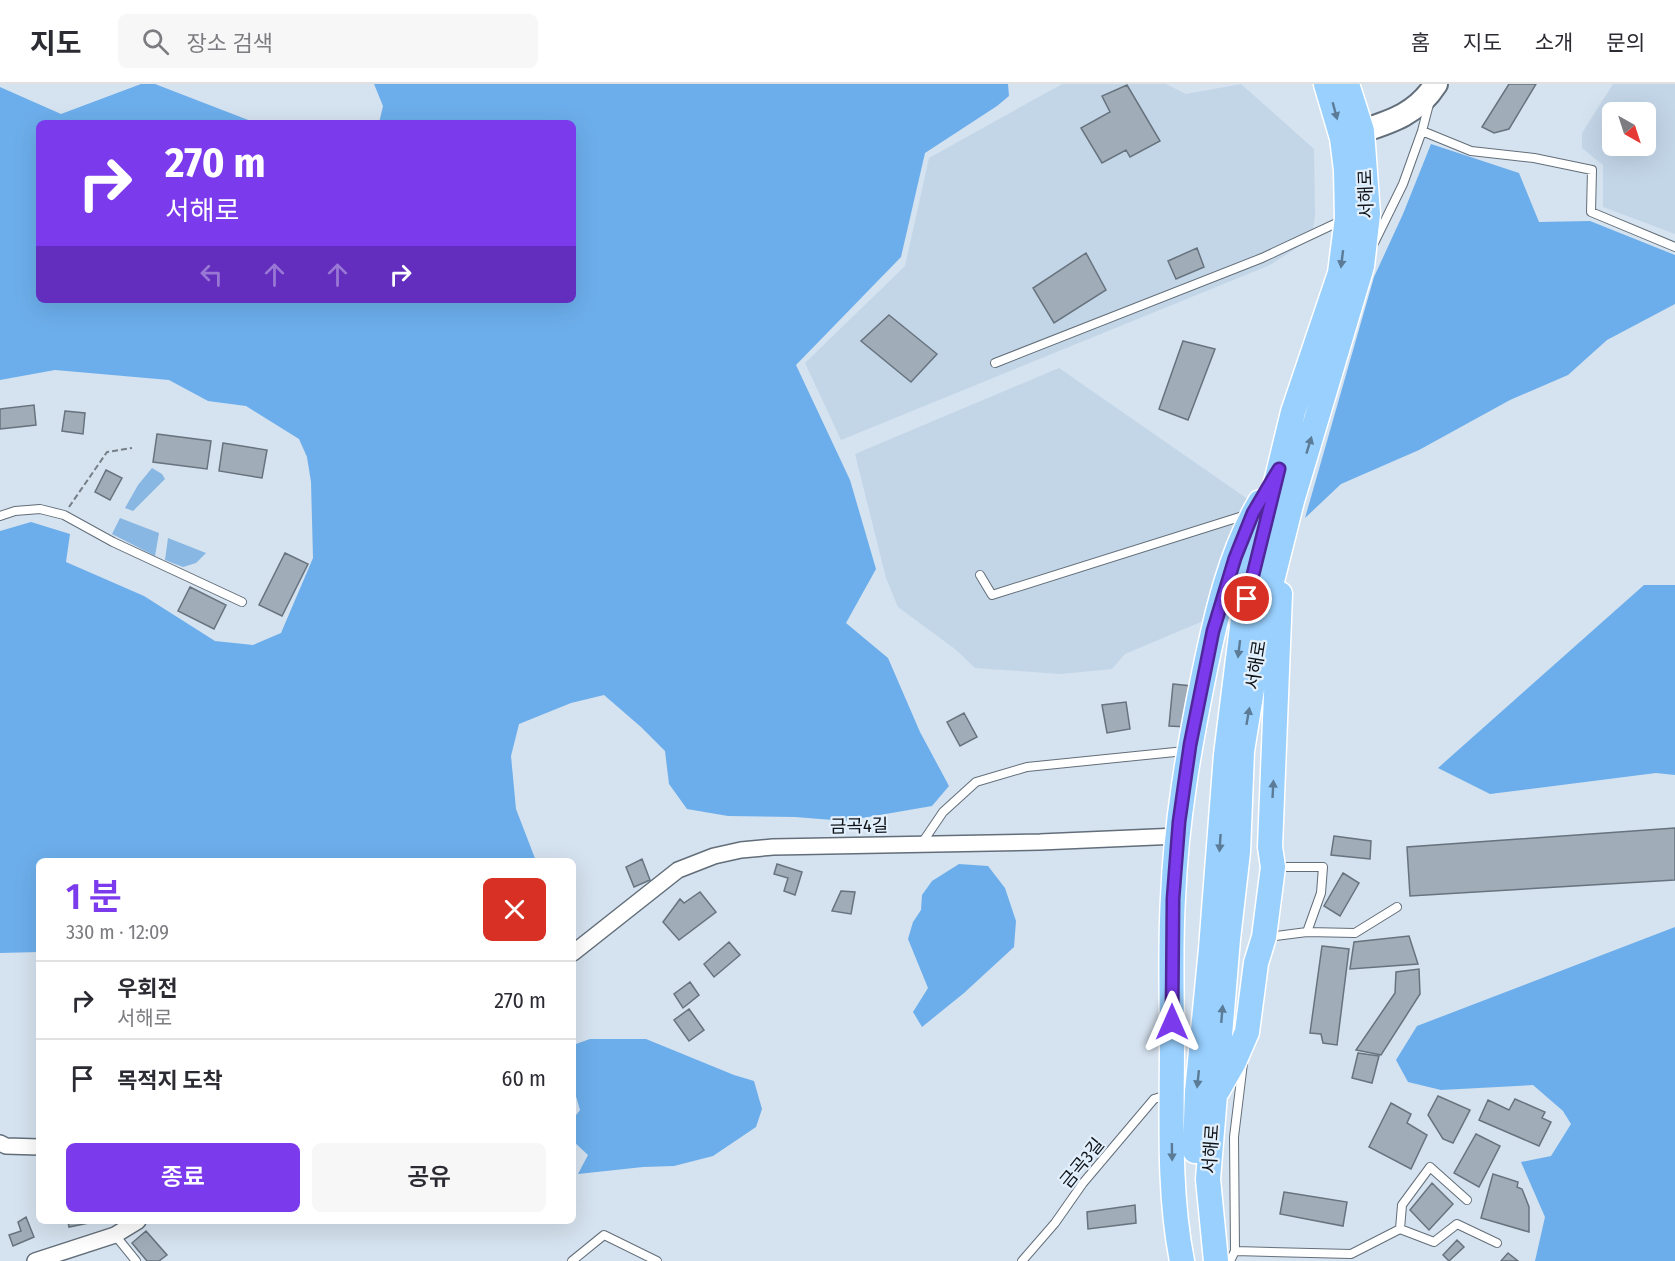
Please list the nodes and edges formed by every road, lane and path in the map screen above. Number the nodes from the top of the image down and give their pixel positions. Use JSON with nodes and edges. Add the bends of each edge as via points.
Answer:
{"nodes":[{"id":1,"x":1326,"y":84,"type":"edge"},
{"id":2,"x":1347,"y":84,"type":"edge"},
{"id":3,"x":1434,"y":86,"type":"edge"},
{"id":4,"x":1422,"y":130,"type":"junction"},
{"id":5,"x":1352,"y":134,"type":"junction"},
{"id":6,"x":1347,"y":218,"type":"junction"},
{"id":7,"x":1675,"y":248,"type":"edge"},
{"id":8,"x":1362,"y":266,"type":"junction"},
{"id":9,"x":995,"y":363,"type":"dead end"},
{"id":10,"x":132,"y":448,"type":"dead end"},
{"id":11,"x":1279,"y":469,"type":"junction"},
{"id":12,"x":1253,"y":513,"type":"junction"},
{"id":13,"x":64,"y":515,"type":"junction"},
{"id":14,"x":0,"y":516,"type":"edge"},
{"id":15,"x":1280,"y":550,"type":"junction"},
{"id":16,"x":980,"y":575,"type":"dead end"},
{"id":17,"x":242,"y":602,"type":"dead end"},
{"id":18,"x":1189,"y":750,"type":"junction"},
{"id":19,"x":1178,"y":836,"type":"junction"},
{"id":20,"x":922,"y":844,"type":"junction"},
{"id":21,"x":1271,"y":857,"type":"junction"},
{"id":22,"x":1397,"y":907,"type":"dead end"},
{"id":23,"x":1308,"y":932,"type":"junction"},
{"id":24,"x":1264,"y":937,"type":"junction"},
{"id":25,"x":576,"y":951,"type":"edge"},
{"id":26,"x":1247,"y":1032,"type":"junction"},
{"id":27,"x":1172,"y":1093,"type":"junction"},
{"id":28,"x":1215,"y":1095,"type":"junction"},
{"id":29,"x":0,"y":1143,"type":"edge"},
{"id":30,"x":36,"y":1147,"type":"edge"},
{"id":31,"x":1467,"y":1200,"type":"dead end"},
{"id":32,"x":133,"y":1224,"type":"edge"},
{"id":33,"x":1400,"y":1229,"type":"junction"},
{"id":34,"x":115,"y":1235,"type":"junction"},
{"id":35,"x":1497,"y":1243,"type":"dead end"},
{"id":36,"x":1226,"y":1256,"type":"edge"},
{"id":37,"x":35,"y":1261,"type":"edge"},
{"id":38,"x":136,"y":1261,"type":"edge"},
{"id":39,"x":572,"y":1261,"type":"edge"},
{"id":40,"x":657,"y":1261,"type":"edge"},
{"id":41,"x":1022,"y":1261,"type":"edge"},
{"id":42,"x":1182,"y":1261,"type":"edge"},
{"id":43,"x":1203,"y":1261,"type":"edge"},
{"id":44,"x":1230,"y":1261,"type":"edge"}],
"edges":[{"from":1,"to":5,"type":"main road","name":"서해로","one_way":true},
{"from":2,"to":5,"type":"main road","name":"서해로"},
{"from":3,"to":4,"type":"lane"},
{"from":3,"to":5,"type":"main road","via":[[1406,115]]},
{"from":4,"to":7,"type":"lane","via":[[1471,151],[1592,170],[1591,212]]},
{"from":4,"to":8,"type":"lane","via":[[1403,184]]},
{"from":5,"to":6,"type":"main road","name":"서해로","via":[[1346,170]]},
{"from":5,"to":8,"type":"main road","name":"서해로","via":[[1368,214]]},
{"from":6,"to":9,"type":"lane","via":[[1262,258]]},
{"from":6,"to":11,"type":"main road","name":"서해로","one_way":true,"via":[[1340,273],[1293,412]]},
{"from":15,"to":8,"type":"main road","name":"서해로","one_way":true},
{"from":10,"to":13,"type":"path","via":[[107,452]]},
{"from":11,"to":12,"type":"main road"},
{"from":11,"to":43,"type":"main road","name":"서해로","one_way":true,"via":[[1243,619],[1226,755],[1197,1092],[1195,1179]]},
{"from":12,"to":16,"type":"lane","via":[[992,596]]},
{"from":12,"to":18,"type":"main road","via":[[1213,631]]},
{"from":13,"to":14,"type":"lane","via":[[40,509]]},
{"from":13,"to":17,"type":"lane"},
{"from":21,"to":15,"type":"main road","one_way":true},
{"from":28,"to":15,"type":"main road","name":"서해로","one_way":true,"via":[[1238,852],[1242,751],[1265,609]]},
{"from":18,"to":19,"type":"main road"},
{"from":18,"to":20,"type":"lane","via":[[1027,767],[976,782],[943,812]]},
{"from":19,"to":20,"type":"street","name":"금곡4길"},
{"from":19,"to":27,"type":"main road","via":[[1173,899]]},
{"from":20,"to":25,"type":"street","name":"금곡4길","via":[[773,848],[714,856],[678,870]]},
{"from":21,"to":23,"type":"lane","via":[[1323,867],[1321,892]]},
{"from":21,"to":24,"type":"main road"},
{"from":22,"to":23,"type":"lane","via":[[1355,933]]},
{"from":23,"to":24,"type":"lane"},
{"from":24,"to":26,"type":"main road","via":[[1256,963]]},
{"from":26,"to":28,"type":"main road"},
{"from":26,"to":36,"type":"lane","via":[[1234,1137]]},
{"from":27,"to":41,"type":"lane","name":"금곡3길","via":[[1154,1099]]},
{"from":27,"to":42,"type":"main road","one_way":true,"via":[[1173,1189]]},
{"from":28,"to":36,"type":"main road","name":"서해로","via":[[1208,1179]]},
{"from":29,"to":30,"type":"street"},
{"from":31,"to":33,"type":"lane","via":[[1430,1167],[1402,1205]]},
{"from":32,"to":34,"type":"street"},
{"from":33,"to":35,"type":"lane","via":[[1434,1242],[1457,1224]]},
{"from":33,"to":36,"type":"lane","via":[[1351,1254]]},
{"from":34,"to":37,"type":"street"},
{"from":34,"to":38,"type":"lane"},
{"from":36,"to":44,"type":"lane"},
{"from":39,"to":40,"type":"lane","via":[[604,1235]]}]}
